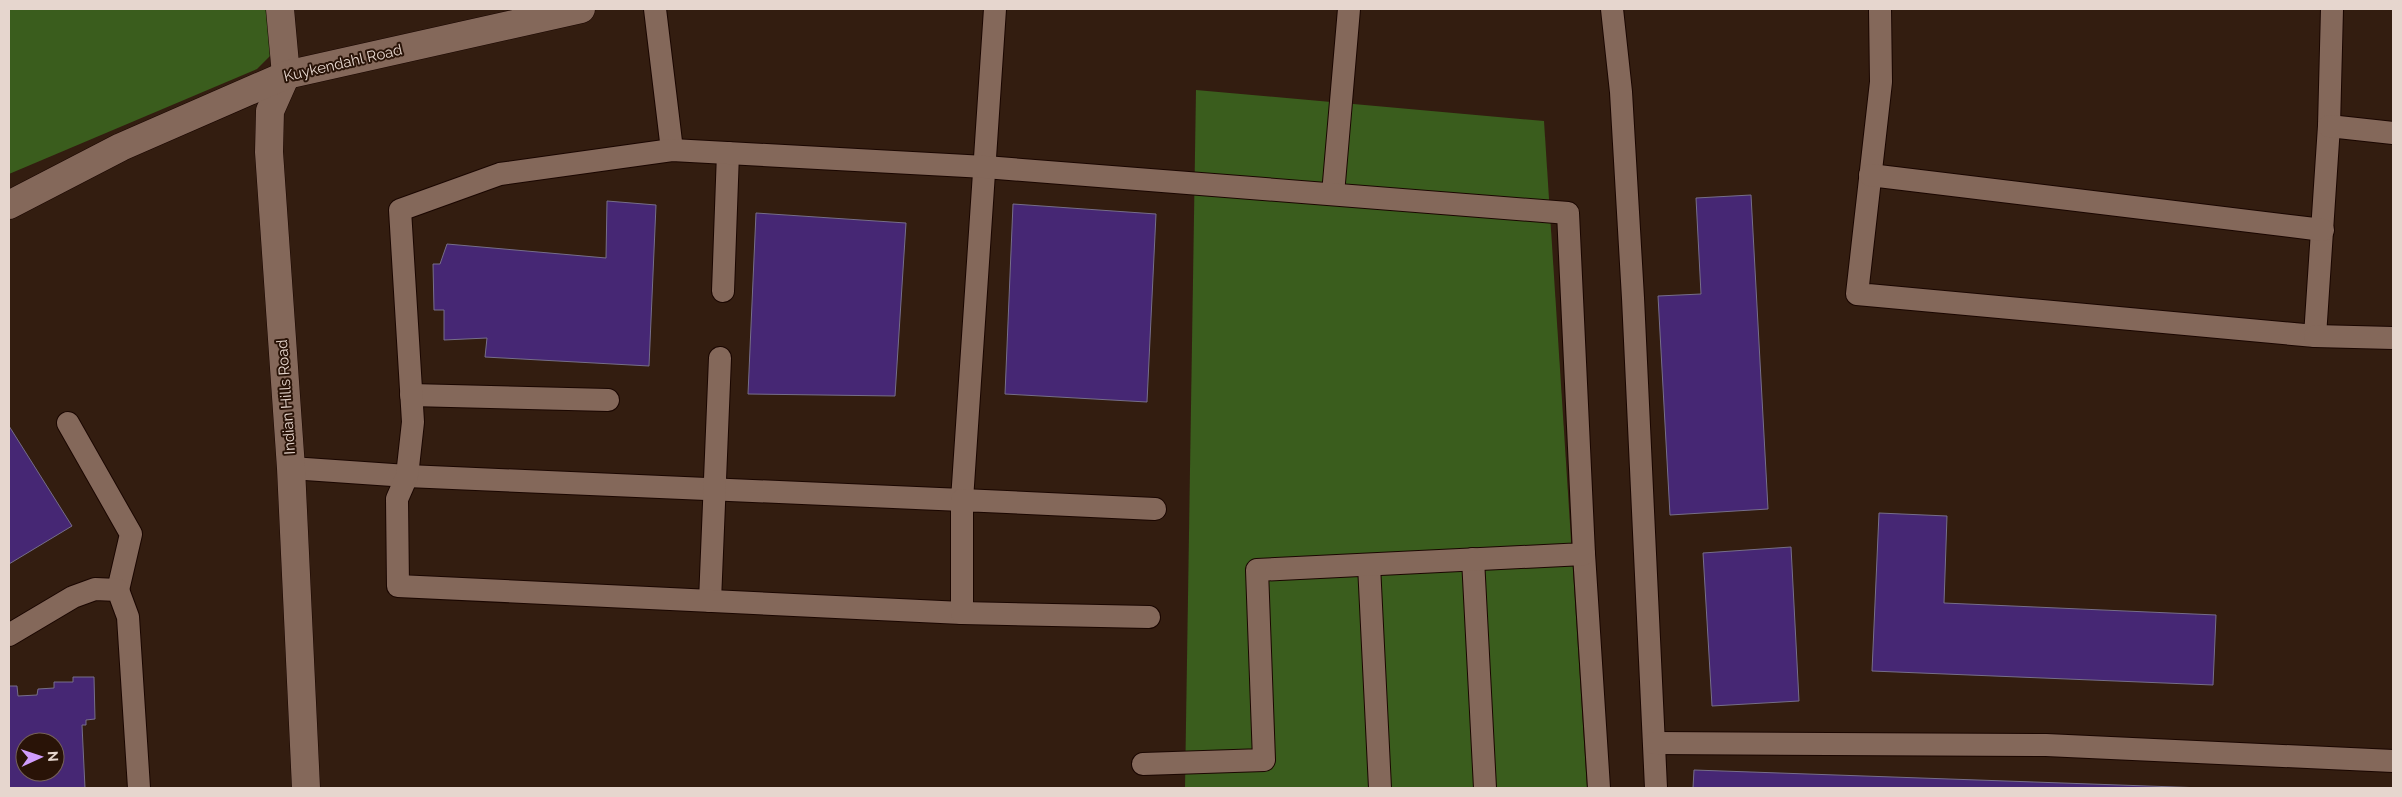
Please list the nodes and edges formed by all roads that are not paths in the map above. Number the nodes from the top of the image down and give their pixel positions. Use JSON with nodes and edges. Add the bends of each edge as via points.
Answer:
{"nodes":[{"id":1,"x":280,"y":9,"type":"edge"},
{"id":2,"x":581,"y":9,"type":"edge"},
{"id":3,"x":655,"y":9,"type":"edge"},
{"id":4,"x":995,"y":9,"type":"edge"},
{"id":5,"x":1349,"y":9,"type":"edge"},
{"id":6,"x":1612,"y":9,"type":"edge"},
{"id":7,"x":1880,"y":9,"type":"edge"},
{"id":8,"x":2332,"y":9,"type":"edge"},
{"id":9,"x":286,"y":75,"type":"junction"},
{"id":10,"x":2329,"y":126,"type":"junction"},
{"id":11,"x":2393,"y":133,"type":"edge"},
{"id":12,"x":672,"y":150,"type":"junction"},
{"id":13,"x":728,"y":153,"type":"junction"},
{"id":14,"x":984,"y":167,"type":"junction"},
{"id":15,"x":1870,"y":175,"type":"junction"},
{"id":16,"x":1333,"y":194,"type":"junction"},
{"id":17,"x":9,"y":205,"type":"edge"},
{"id":18,"x":2322,"y":230,"type":"junction"},
{"id":19,"x":723,"y":291,"type":"dead end"},
{"id":20,"x":2315,"y":336,"type":"junction"},
{"id":21,"x":2393,"y":338,"type":"edge"},
{"id":22,"x":720,"y":358,"type":"dead end"},
{"id":23,"x":411,"y":395,"type":"junction"},
{"id":24,"x":608,"y":400,"type":"dead end"},
{"id":25,"x":68,"y":423,"type":"dead end"},
{"id":26,"x":292,"y":468,"type":"junction"},
{"id":27,"x":407,"y":476,"type":"junction"},
{"id":28,"x":716,"y":489,"type":"junction"},
{"id":29,"x":962,"y":500,"type":"junction"},
{"id":30,"x":1155,"y":509,"type":"dead end"},
{"id":31,"x":1584,"y":554,"type":"junction"},
{"id":32,"x":1472,"y":559,"type":"junction"},
{"id":33,"x":1368,"y":564,"type":"junction"},
{"id":34,"x":118,"y":590,"type":"junction"},
{"id":35,"x":710,"y":601,"type":"junction"},
{"id":36,"x":962,"y":613,"type":"junction"},
{"id":37,"x":1148,"y":618,"type":"dead end"},
{"id":38,"x":9,"y":635,"type":"edge"},
{"id":39,"x":1654,"y":743,"type":"junction"},
{"id":40,"x":2393,"y":762,"type":"edge"},
{"id":41,"x":1143,"y":764,"type":"dead end"},
{"id":42,"x":139,"y":788,"type":"edge"},
{"id":43,"x":306,"y":788,"type":"edge"},
{"id":44,"x":1380,"y":788,"type":"edge"},
{"id":45,"x":1484,"y":788,"type":"edge"},
{"id":46,"x":1599,"y":788,"type":"edge"},
{"id":47,"x":1656,"y":788,"type":"edge"}],
"edges":[{"from":1,"to":9,"type":"street","name":"Indian Hills Road"},
{"from":2,"to":9,"type":"street","name":"Kuykendahl Road"},
{"from":3,"to":12,"type":"lane"},
{"from":4,"to":14,"type":"lane"},
{"from":5,"to":16,"type":"lane"},
{"from":6,"to":39,"type":"lane","via":[[1621,92],[1633,298]]},
{"from":7,"to":15,"type":"lane","via":[[1881,82]]},
{"from":8,"to":10,"type":"lane"},
{"from":9,"to":17,"type":"street","name":"Kuykendahl Road","via":[[121,147]]},
{"from":9,"to":26,"type":"street","name":"Indian Hills Road","via":[[270,111],[269,152]]},
{"from":10,"to":11,"type":"lane"},
{"from":10,"to":18,"type":"lane"},
{"from":12,"to":13,"type":"lane"},
{"from":12,"to":23,"type":"lane","via":[[500,174],[400,210]]},
{"from":13,"to":14,"type":"lane"},
{"from":13,"to":19,"type":"lane"},
{"from":14,"to":16,"type":"lane"},
{"from":14,"to":29,"type":"lane"},
{"from":15,"to":18,"type":"lane"},
{"from":15,"to":20,"type":"lane","via":[[1856,294]]},
{"from":16,"to":31,"type":"lane","via":[[1568,213]]},
{"from":18,"to":20,"type":"lane"},
{"from":20,"to":21,"type":"lane"},
{"from":22,"to":28,"type":"lane"},
{"from":23,"to":24,"type":"lane"},
{"from":23,"to":27,"type":"lane","via":[[413,422]]},
{"from":25,"to":34,"type":"lane","via":[[131,534]]},
{"from":26,"to":27,"type":"lane"},
{"from":26,"to":43,"type":"street","name":"Indian Hills Road"},
{"from":27,"to":28,"type":"lane"},
{"from":27,"to":35,"type":"lane","via":[[397,499],[398,586]]},
{"from":28,"to":29,"type":"lane"},
{"from":28,"to":35,"type":"lane"},
{"from":29,"to":30,"type":"lane"},
{"from":29,"to":36,"type":"lane"},
{"from":31,"to":32,"type":"lane"},
{"from":31,"to":46,"type":"lane"},
{"from":32,"to":33,"type":"lane"},
{"from":32,"to":45,"type":"lane"},
{"from":33,"to":41,"type":"lane","via":[[1257,570],[1264,760]]},
{"from":33,"to":44,"type":"lane"},
{"from":34,"to":38,"type":"lane","via":[[95,589],[73,597]]},
{"from":34,"to":42,"type":"lane","via":[[128,617]]},
{"from":35,"to":36,"type":"lane"},
{"from":36,"to":37,"type":"lane"},
{"from":39,"to":40,"type":"lane","via":[[2046,745]]},
{"from":39,"to":47,"type":"lane"}]}
